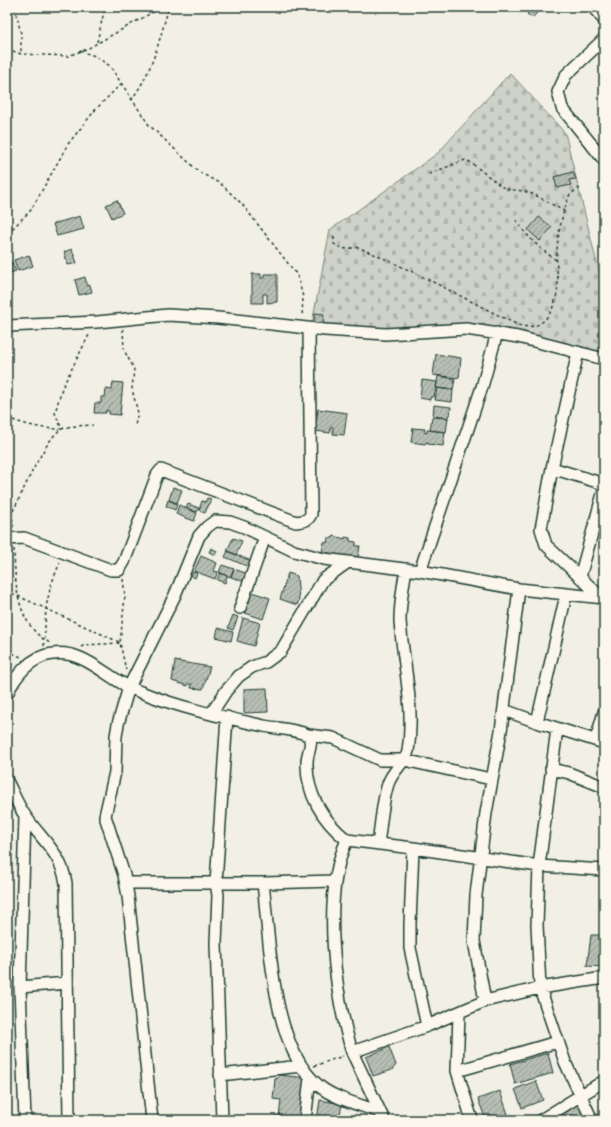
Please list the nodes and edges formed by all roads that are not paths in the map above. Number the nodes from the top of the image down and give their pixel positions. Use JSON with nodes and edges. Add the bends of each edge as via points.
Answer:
{"nodes":[{"id":1,"x":593,"y":7,"type":"edge"},
{"id":2,"x":604,"y":20,"type":"edge"},
{"id":3,"x":604,"y":39,"type":"edge"},
{"id":4,"x":604,"y":160,"type":"edge"},
{"id":5,"x":7,"y":326,"type":"edge"},
{"id":6,"x":305,"y":328,"type":"junction"},
{"id":7,"x":497,"y":333,"type":"junction"},
{"id":8,"x":578,"y":352,"type":"junction"},
{"id":9,"x":604,"y":359,"type":"edge"},
{"id":10,"x":552,"y":468,"type":"junction"},
{"id":11,"x":604,"y":484,"type":"edge"},
{"id":12,"x":604,"y":490,"type":"edge"},
{"id":13,"x":265,"y":537,"type":"junction"},
{"id":14,"x":10,"y":539,"type":"edge"},
{"id":15,"x":348,"y":562,"type":"junction"},
{"id":16,"x":406,"y":569,"type":"junction"},
{"id":17,"x":420,"y":571,"type":"junction"},
{"id":18,"x":580,"y":576,"type":"junction"},
{"id":19,"x":520,"y":590,"type":"junction"},
{"id":20,"x":566,"y":595,"type":"junction"},
{"id":21,"x":603,"y":598,"type":"edge"},
{"id":22,"x":240,"y":608,"type":"dead end"},
{"id":23,"x":129,"y":687,"type":"junction"},
{"id":24,"x":7,"y":694,"type":"edge"},
{"id":25,"x":504,"y":710,"type":"junction"},
{"id":26,"x":604,"y":712,"type":"edge"},
{"id":27,"x":211,"y":714,"type":"junction"},
{"id":28,"x":227,"y":717,"type":"junction"},
{"id":29,"x":537,"y":722,"type":"junction"},
{"id":30,"x":557,"y":729,"type":"junction"},
{"id":31,"x":308,"y":735,"type":"junction"},
{"id":32,"x":600,"y":742,"type":"edge"},
{"id":33,"x":404,"y":760,"type":"junction"},
{"id":34,"x":551,"y":769,"type":"junction"},
{"id":35,"x":491,"y":779,"type":"junction"},
{"id":36,"x":7,"y":781,"type":"edge"},
{"id":37,"x":604,"y":787,"type":"edge"},
{"id":38,"x":25,"y":816,"type":"junction"},
{"id":39,"x":347,"y":840,"type":"junction"},
{"id":40,"x":378,"y":844,"type":"junction"},
{"id":41,"x":414,"y":848,"type":"junction"},
{"id":42,"x":480,"y":858,"type":"junction"},
{"id":43,"x":539,"y":866,"type":"junction"},
{"id":44,"x":604,"y":870,"type":"edge"},
{"id":45,"x":335,"y":881,"type":"junction"},
{"id":46,"x":126,"y":883,"type":"junction"},
{"id":47,"x":216,"y":883,"type":"junction"},
{"id":48,"x":263,"y":883,"type":"junction"},
{"id":49,"x":604,"y":978,"type":"edge"},
{"id":50,"x":67,"y":984,"type":"junction"},
{"id":51,"x":20,"y":987,"type":"junction"},
{"id":52,"x":540,"y":988,"type":"junction"},
{"id":53,"x":485,"y":1001,"type":"junction"},
{"id":54,"x":459,"y":1014,"type":"junction"},
{"id":55,"x":428,"y":1026,"type":"junction"},
{"id":56,"x":557,"y":1042,"type":"junction"},
{"id":57,"x":352,"y":1052,"type":"junction"},
{"id":58,"x":457,"y":1070,"type":"junction"},
{"id":59,"x":305,"y":1071,"type":"junction"},
{"id":60,"x":220,"y":1075,"type":"junction"},
{"id":61,"x":604,"y":1081,"type":"edge"},
{"id":62,"x":579,"y":1096,"type":"junction"},
{"id":63,"x":382,"y":1116,"type":"edge"},
{"id":64,"x":25,"y":1120,"type":"edge"},
{"id":65,"x":69,"y":1120,"type":"edge"},
{"id":66,"x":152,"y":1120,"type":"edge"},
{"id":67,"x":222,"y":1120,"type":"edge"},
{"id":68,"x":305,"y":1120,"type":"edge"},
{"id":69,"x":472,"y":1120,"type":"edge"},
{"id":70,"x":541,"y":1120,"type":"edge"},
{"id":71,"x":592,"y":1120,"type":"edge"}],
"edges":[{"from":1,"to":2,"type":"street"},
{"from":3,"to":4,"type":"street","via":[[566,75],[558,92],[562,108]]},
{"from":5,"to":6,"type":"street","via":[[97,322],[168,315]]},
{"from":6,"to":7,"type":"street","via":[[386,334],[466,329]]},
{"from":6,"to":14,"type":"street","via":[[311,514],[309,518],[296,522],[161,470],[119,570],[111,570],[24,538]]},
{"from":7,"to":8,"type":"street"},
{"from":7,"to":17,"type":"street","via":[[482,387]]},
{"from":8,"to":9,"type":"street"},
{"from":8,"to":10,"type":"street"},
{"from":10,"to":11,"type":"street"},
{"from":10,"to":18,"type":"street","via":[[541,529],[543,538],[551,551]]},
{"from":12,"to":18,"type":"street"},
{"from":13,"to":15,"type":"street","via":[[309,556]]},
{"from":13,"to":22,"type":"street"},
{"from":13,"to":23,"type":"street","via":[[230,522],[215,522],[206,527],[199,536],[175,595]]},
{"from":15,"to":16,"type":"street"},
{"from":15,"to":27,"type":"street","via":[[323,580],[281,651],[239,676]]},
{"from":16,"to":17,"type":"street"},
{"from":16,"to":33,"type":"street","via":[[400,619],[409,710],[408,750]]},
{"from":17,"to":19,"type":"street"},
{"from":18,"to":21,"type":"street"},
{"from":19,"to":20,"type":"street"},
{"from":19,"to":25,"type":"street"},
{"from":20,"to":21,"type":"street"},
{"from":20,"to":29,"type":"street"},
{"from":23,"to":24,"type":"street","via":[[90,662],[64,654],[44,655],[31,662],[17,677]]},
{"from":23,"to":27,"type":"street","via":[[175,705]]},
{"from":23,"to":46,"type":"street","via":[[116,736],[115,772],[105,816]]},
{"from":25,"to":29,"type":"street"},
{"from":25,"to":35,"type":"street"},
{"from":26,"to":32,"type":"street"},
{"from":27,"to":28,"type":"street"},
{"from":28,"to":31,"type":"street"},
{"from":28,"to":47,"type":"street"},
{"from":29,"to":30,"type":"street"},
{"from":30,"to":32,"type":"street"},
{"from":30,"to":34,"type":"street"},
{"from":31,"to":33,"type":"street","via":[[333,738],[380,760]]},
{"from":31,"to":39,"type":"street","via":[[311,742],[307,770],[313,795],[326,821]]},
{"from":33,"to":35,"type":"street"},
{"from":33,"to":40,"type":"street","via":[[395,768],[388,784]]},
{"from":34,"to":37,"type":"street","via":[[569,773]]},
{"from":34,"to":43,"type":"street"},
{"from":35,"to":42,"type":"street"},
{"from":36,"to":38,"type":"street"},
{"from":38,"to":50,"type":"street","via":[[59,859],[64,872]]},
{"from":38,"to":51,"type":"street"},
{"from":39,"to":40,"type":"street"},
{"from":39,"to":45,"type":"street","via":[[337,865]]},
{"from":40,"to":41,"type":"street"},
{"from":41,"to":42,"type":"street"},
{"from":41,"to":55,"type":"street","via":[[410,948]]},
{"from":42,"to":43,"type":"street"},
{"from":42,"to":53,"type":"street","via":[[474,941]]},
{"from":43,"to":44,"type":"street"},
{"from":43,"to":52,"type":"street","via":[[536,925]]},
{"from":45,"to":48,"type":"street"},
{"from":45,"to":57,"type":"street","via":[[333,929],[336,967],[340,1002]]},
{"from":46,"to":47,"type":"street"},
{"from":46,"to":66,"type":"street"},
{"from":47,"to":48,"type":"street"},
{"from":47,"to":60,"type":"street"},
{"from":48,"to":59,"type":"street","via":[[277,1001],[286,1036]]},
{"from":49,"to":52,"type":"street"},
{"from":50,"to":51,"type":"street"},
{"from":50,"to":65,"type":"street"},
{"from":51,"to":64,"type":"street"},
{"from":52,"to":53,"type":"street"},
{"from":52,"to":56,"type":"street"},
{"from":53,"to":54,"type":"street"},
{"from":54,"to":55,"type":"street"},
{"from":54,"to":58,"type":"street"},
{"from":55,"to":57,"type":"street"},
{"from":56,"to":58,"type":"street"},
{"from":56,"to":62,"type":"street"},
{"from":57,"to":63,"type":"street"},
{"from":58,"to":69,"type":"street"},
{"from":59,"to":60,"type":"street"},
{"from":59,"to":63,"type":"street","via":[[320,1087]]},
{"from":59,"to":68,"type":"street"},
{"from":60,"to":67,"type":"street"},
{"from":61,"to":62,"type":"street"},
{"from":62,"to":70,"type":"street"},
{"from":62,"to":71,"type":"street"}]}
